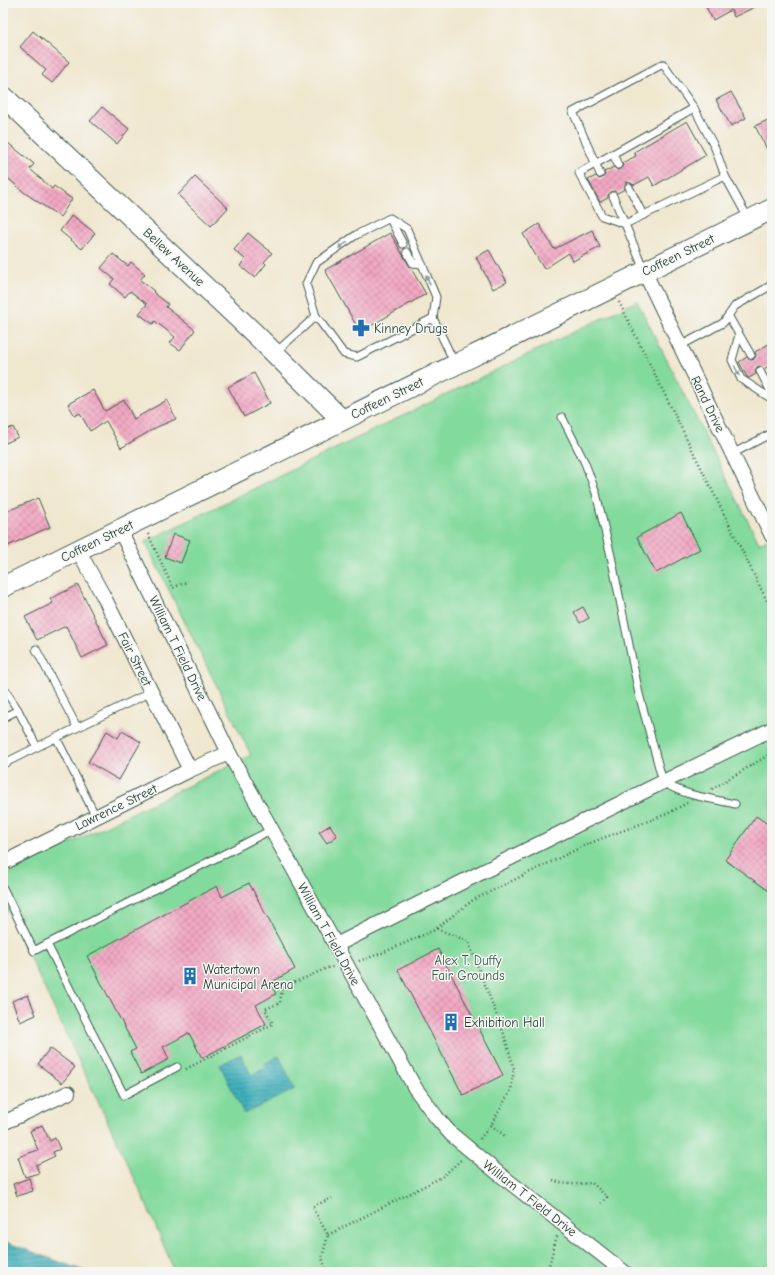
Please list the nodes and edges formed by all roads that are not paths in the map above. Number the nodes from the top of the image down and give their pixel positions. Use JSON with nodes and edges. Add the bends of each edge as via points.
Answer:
{"nodes":[{"id":1,"x":3,"y":96,"type":"edge"},
{"id":2,"x":694,"y":108,"type":"junction"},
{"id":3,"x":613,"y":154,"type":"junction"},
{"id":4,"x":596,"y":164,"type":"junction"},
{"id":5,"x":618,"y":165,"type":"dead end"},
{"id":6,"x":600,"y":174,"type":"dead end"},
{"id":7,"x":725,"y":176,"type":"junction"},
{"id":8,"x":629,"y":187,"type":"dead end"},
{"id":9,"x":612,"y":196,"type":"dead end"},
{"id":10,"x":772,"y":209,"type":"edge"},
{"id":11,"x":643,"y":215,"type":"junction"},
{"id":12,"x":390,"y":218,"type":"junction"},
{"id":13,"x":749,"y":220,"type":"junction"},
{"id":14,"x":625,"y":224,"type":"junction"},
{"id":15,"x":403,"y":244,"type":"dead end"},
{"id":16,"x":407,"y":252,"type":"dead end"},
{"id":17,"x":422,"y":264,"type":"junction"},
{"id":18,"x":644,"y":272,"type":"junction"},
{"id":19,"x":772,"y":285,"type":"edge"},
{"id":20,"x":316,"y":316,"type":"junction"},
{"id":21,"x":729,"y":316,"type":"junction"},
{"id":22,"x":433,"y":318,"type":"junction"},
{"id":23,"x":740,"y":335,"type":"junction"},
{"id":24,"x":680,"y":346,"type":"junction"},
{"id":25,"x":275,"y":354,"type":"junction"},
{"id":26,"x":751,"y":355,"type":"dead end"},
{"id":27,"x":455,"y":364,"type":"junction"},
{"id":28,"x":760,"y":371,"type":"dead end"},
{"id":29,"x":772,"y":394,"type":"edge"},
{"id":30,"x":772,"y":399,"type":"edge"},
{"id":31,"x":562,"y":417,"type":"dead end"},
{"id":32,"x":342,"y":420,"type":"junction"},
{"id":33,"x":772,"y":434,"type":"edge"},
{"id":34,"x":732,"y":454,"type":"junction"},
{"id":35,"x":120,"y":530,"type":"junction"},
{"id":36,"x":772,"y":536,"type":"edge"},
{"id":37,"x":78,"y":550,"type":"junction"},
{"id":38,"x":3,"y":587,"type":"edge"},
{"id":39,"x":36,"y":649,"type":"dead end"},
{"id":40,"x":3,"y":688,"type":"edge"},
{"id":41,"x":151,"y":692,"type":"junction"},
{"id":42,"x":18,"y":710,"type":"junction"},
{"id":43,"x":3,"y":718,"type":"edge"},
{"id":44,"x":78,"y":727,"type":"junction"},
{"id":45,"x":771,"y":730,"type":"edge"},
{"id":46,"x":56,"y":737,"type":"junction"},
{"id":47,"x":37,"y":747,"type":"junction"},
{"id":48,"x":229,"y":753,"type":"junction"},
{"id":49,"x":3,"y":764,"type":"edge"},
{"id":50,"x":190,"y":770,"type":"junction"},
{"id":51,"x":663,"y":782,"type":"junction"},
{"id":52,"x":735,"y":804,"type":"dead end"},
{"id":53,"x":96,"y":817,"type":"junction"},
{"id":54,"x":271,"y":830,"type":"junction"},
{"id":55,"x":3,"y":863,"type":"edge"},
{"id":56,"x":3,"y":888,"type":"edge"},
{"id":57,"x":47,"y":944,"type":"junction"},
{"id":58,"x":336,"y":945,"type":"junction"},
{"id":59,"x":177,"y":1067,"type":"dead end"},
{"id":60,"x":68,"y":1093,"type":"dead end"},
{"id":61,"x":3,"y":1123,"type":"edge"},
{"id":62,"x":624,"y":1272,"type":"edge"}],
"edges":[{"from":1,"to":25,"type":"main road","name":"Bellew Avenue"},
{"from":2,"to":3,"type":"lane"},
{"from":2,"to":4,"type":"lane","via":[[663,64],[573,112]]},
{"from":2,"to":7,"type":"lane","via":[[715,148]]},
{"from":3,"to":4,"type":"lane"},
{"from":3,"to":5,"type":"lane"},
{"from":4,"to":6,"type":"lane"},
{"from":4,"to":14,"type":"lane","via":[[579,173],[602,216]]},
{"from":7,"to":11,"type":"lane"},
{"from":7,"to":13,"type":"lane"},
{"from":8,"to":11,"type":"lane"},
{"from":9,"to":14,"type":"lane"},
{"from":10,"to":13,"type":"main road","name":"Coffeen Street"},
{"from":11,"to":14,"type":"lane"},
{"from":12,"to":15,"type":"lane"},
{"from":12,"to":17,"type":"lane","via":[[407,229]]},
{"from":12,"to":20,"type":"lane","one_way":true,"via":[[356,236],[316,263],[306,284]]},
{"from":13,"to":18,"type":"main road","name":"Coffeen Street"},
{"from":14,"to":18,"type":"lane"},
{"from":16,"to":17,"type":"lane","via":[[413,263]]},
{"from":22,"to":17,"type":"lane","one_way":true,"via":[[436,297]]},
{"from":18,"to":24,"type":"street","name":"Rand Drive"},
{"from":18,"to":27,"type":"main road","name":"Coffeen Street"},
{"from":19,"to":21,"type":"lane","via":[[735,306]]},
{"from":20,"to":22,"type":"lane","via":[[344,354],[357,357]]},
{"from":20,"to":25,"type":"lane"},
{"from":21,"to":23,"type":"lane"},
{"from":21,"to":24,"type":"lane","via":[[723,323]]},
{"from":22,"to":27,"type":"lane"},
{"from":23,"to":26,"type":"lane"},
{"from":23,"to":30,"type":"lane","one_way":true,"via":[[732,360],[741,379]]},
{"from":24,"to":34,"type":"street","name":"Rand Drive"},
{"from":25,"to":32,"type":"main road","name":"Bellew Avenue"},
{"from":27,"to":32,"type":"main road","name":"Coffeen Street"},
{"from":28,"to":29,"type":"lane"},
{"from":31,"to":51,"type":"lane","via":[[585,463],[596,493],[639,694]]},
{"from":32,"to":35,"type":"main road","name":"Coffeen Street"},
{"from":33,"to":34,"type":"lane"},
{"from":34,"to":36,"type":"street","name":"Rand Drive"},
{"from":35,"to":37,"type":"main road","name":"Coffeen Street"},
{"from":35,"to":48,"type":"street","name":"William T Field Drive"},
{"from":37,"to":38,"type":"main road","name":"Coffeen Street"},
{"from":37,"to":41,"type":"street","name":"Fair Street"},
{"from":39,"to":44,"type":"lane"},
{"from":40,"to":42,"type":"lane"},
{"from":41,"to":44,"type":"lane"},
{"from":41,"to":50,"type":"street","name":"Fair Street"},
{"from":42,"to":43,"type":"lane"},
{"from":42,"to":47,"type":"lane"},
{"from":44,"to":46,"type":"lane"},
{"from":45,"to":51,"type":"street"},
{"from":46,"to":47,"type":"lane"},
{"from":46,"to":53,"type":"lane"},
{"from":47,"to":49,"type":"lane"},
{"from":48,"to":50,"type":"street","name":"Lawrence Street"},
{"from":48,"to":54,"type":"street","name":"William T Field Drive"},
{"from":50,"to":53,"type":"street","name":"Lawrence Street"},
{"from":51,"to":52,"type":"lane","via":[[684,793]]},
{"from":51,"to":58,"type":"street"},
{"from":53,"to":55,"type":"street","name":"Lawrence Street"},
{"from":54,"to":57,"type":"lane"},
{"from":54,"to":58,"type":"street","name":"William T Field Drive"},
{"from":56,"to":57,"type":"lane","via":[[34,951]]},
{"from":57,"to":59,"type":"lane","via":[[124,1095]]},
{"from":58,"to":62,"type":"street","name":"William T Field Drive","via":[[415,1088],[437,1118],[498,1173]]},
{"from":60,"to":61,"type":"street"}]}
